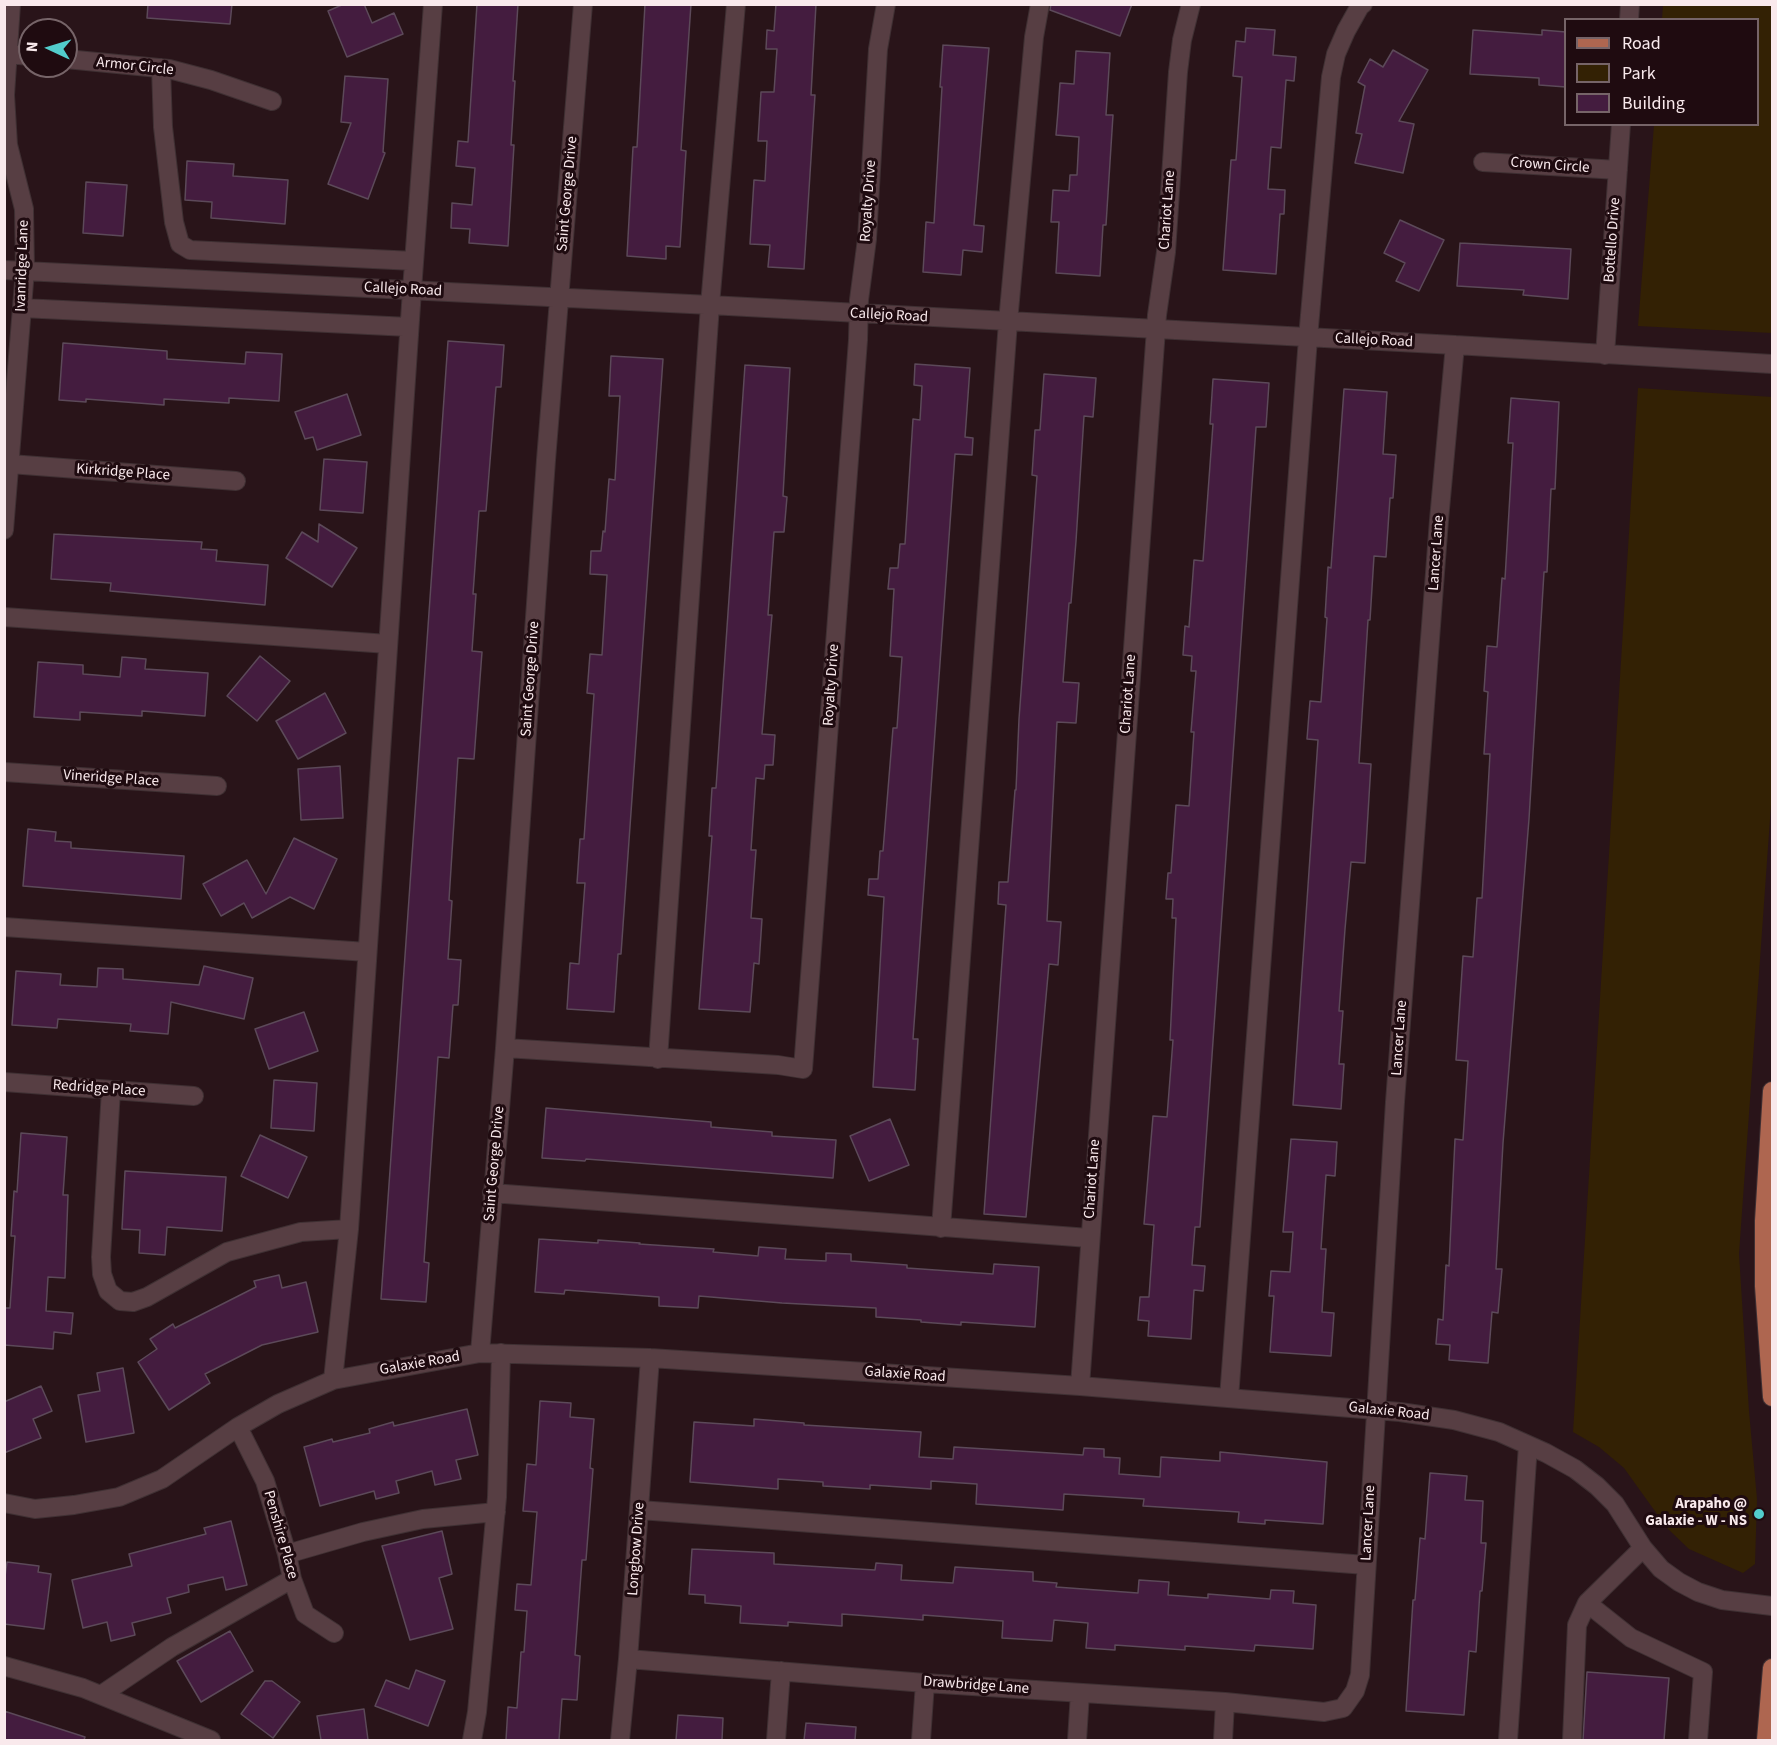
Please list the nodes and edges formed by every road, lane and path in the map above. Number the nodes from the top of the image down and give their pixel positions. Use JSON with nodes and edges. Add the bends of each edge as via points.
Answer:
{"nodes":[{"id":1,"x":11,"y":4,"type":"edge"},
{"id":2,"x":433,"y":4,"type":"edge"},
{"id":3,"x":583,"y":4,"type":"edge"},
{"id":4,"x":736,"y":4,"type":"edge"},
{"id":5,"x":886,"y":4,"type":"edge"},
{"id":6,"x":1040,"y":4,"type":"edge"},
{"id":7,"x":1191,"y":4,"type":"edge"},
{"id":8,"x":1363,"y":4,"type":"edge"},
{"id":9,"x":8,"y":54,"type":"junction"},
{"id":10,"x":18,"y":55,"type":"edge"},
{"id":11,"x":78,"y":61,"type":"edge"},
{"id":12,"x":160,"y":68,"type":"junction"},
{"id":13,"x":272,"y":101,"type":"dead end"},
{"id":14,"x":1621,"y":126,"type":"edge"},
{"id":15,"x":1483,"y":162,"type":"dead end"},
{"id":16,"x":1618,"y":170,"type":"junction"},
{"id":17,"x":414,"y":261,"type":"junction"},
{"id":18,"x":4,"y":270,"type":"edge"},
{"id":19,"x":25,"y":270,"type":"junction"},
{"id":20,"x":412,"y":290,"type":"junction"},
{"id":21,"x":560,"y":297,"type":"junction"},
{"id":22,"x":710,"y":305,"type":"junction"},
{"id":23,"x":22,"y":308,"type":"junction"},
{"id":24,"x":859,"y":314,"type":"junction"},
{"id":25,"x":1008,"y":322,"type":"junction"},
{"id":26,"x":409,"y":327,"type":"junction"},
{"id":27,"x":1156,"y":329,"type":"junction"},
{"id":28,"x":1308,"y":338,"type":"junction"},
{"id":29,"x":1455,"y":345,"type":"junction"},
{"id":30,"x":1605,"y":355,"type":"junction"},
{"id":31,"x":1773,"y":364,"type":"edge"},
{"id":32,"x":10,"y":464,"type":"junction"},
{"id":33,"x":236,"y":481,"type":"dead end"},
{"id":34,"x":4,"y":530,"type":"edge"},
{"id":35,"x":4,"y":618,"type":"edge"},
{"id":36,"x":388,"y":644,"type":"junction"},
{"id":37,"x":4,"y":772,"type":"edge"},
{"id":38,"x":217,"y":786,"type":"dead end"},
{"id":39,"x":4,"y":927,"type":"edge"},
{"id":40,"x":368,"y":952,"type":"junction"},
{"id":41,"x":505,"y":1048,"type":"junction"},
{"id":42,"x":658,"y":1059,"type":"junction"},
{"id":43,"x":4,"y":1082,"type":"edge"},
{"id":44,"x":111,"y":1090,"type":"junction"},
{"id":45,"x":1773,"y":1091,"type":"edge"},
{"id":46,"x":194,"y":1096,"type":"dead end"},
{"id":47,"x":492,"y":1193,"type":"junction"},
{"id":48,"x":941,"y":1228,"type":"junction"},
{"id":49,"x":349,"y":1229,"type":"junction"},
{"id":50,"x":1089,"y":1238,"type":"junction"},
{"id":51,"x":480,"y":1353,"type":"junction"},
{"id":52,"x":501,"y":1353,"type":"junction"},
{"id":53,"x":650,"y":1358,"type":"junction"},
{"id":54,"x":333,"y":1380,"type":"junction"},
{"id":55,"x":1080,"y":1386,"type":"junction"},
{"id":56,"x":1773,"y":1397,"type":"edge"},
{"id":57,"x":1228,"y":1398,"type":"junction"},
{"id":58,"x":1375,"y":1409,"type":"junction"},
{"id":59,"x":237,"y":1427,"type":"junction"},
{"id":60,"x":1528,"y":1445,"type":"junction"},
{"id":61,"x":4,"y":1503,"type":"edge"},
{"id":62,"x":640,"y":1510,"type":"junction"},
{"id":63,"x":496,"y":1512,"type":"junction"},
{"id":64,"x":1643,"y":1548,"type":"junction"},
{"id":65,"x":287,"y":1554,"type":"junction"},
{"id":66,"x":1366,"y":1565,"type":"junction"},
{"id":67,"x":292,"y":1579,"type":"junction"},
{"id":68,"x":1587,"y":1603,"type":"junction"},
{"id":69,"x":1773,"y":1606,"type":"edge"},
{"id":70,"x":334,"y":1633,"type":"dead end"},
{"id":71,"x":628,"y":1659,"type":"junction"},
{"id":72,"x":4,"y":1666,"type":"edge"},
{"id":73,"x":1773,"y":1668,"type":"edge"},
{"id":74,"x":781,"y":1671,"type":"junction"},
{"id":75,"x":926,"y":1683,"type":"junction"},
{"id":76,"x":1080,"y":1693,"type":"junction"},
{"id":77,"x":101,"y":1695,"type":"junction"},
{"id":78,"x":1225,"y":1702,"type":"junction"},
{"id":79,"x":1324,"y":1712,"type":"joint"},
{"id":80,"x":211,"y":1740,"type":"edge"},
{"id":81,"x":472,"y":1740,"type":"edge"},
{"id":82,"x":620,"y":1740,"type":"edge"},
{"id":83,"x":776,"y":1740,"type":"edge"},
{"id":84,"x":921,"y":1740,"type":"edge"},
{"id":85,"x":1077,"y":1740,"type":"edge"},
{"id":86,"x":1223,"y":1740,"type":"edge"},
{"id":87,"x":1508,"y":1740,"type":"edge"},
{"id":88,"x":1572,"y":1740,"type":"edge"},
{"id":89,"x":1698,"y":1740,"type":"edge"},
{"id":90,"x":1766,"y":1740,"type":"edge"}],
"edges":[{"from":1,"to":9,"type":"street","name":"Ivanridge Lane"},
{"from":2,"to":17,"type":"street"},
{"from":3,"to":21,"type":"street","name":"Saint George Drive"},
{"from":4,"to":22,"type":"street"},
{"from":5,"to":24,"type":"street","name":"Royalty Drive","via":[[878,49]]},
{"from":6,"to":25,"type":"street"},
{"from":7,"to":27,"type":"street","name":"Chariot Lane","via":[[1178,72],[1166,252]]},
{"from":8,"to":28,"type":"street","via":[[1346,31],[1331,77]]},
{"from":9,"to":10,"type":"street"},
{"from":9,"to":19,"type":"street","name":"Ivanridge Lane","via":[[8,145],[24,209]]},
{"from":11,"to":12,"type":"street","name":"Armor Circle"},
{"from":12,"to":13,"type":"street","name":"Armor Circle"},
{"from":12,"to":17,"type":"street","via":[[174,222],[180,244],[190,250]]},
{"from":14,"to":16,"type":"street","name":"Bottello Drive"},
{"from":15,"to":16,"type":"street","name":"Crown Circle"},
{"from":16,"to":30,"type":"street","name":"Bottello Drive"},
{"from":17,"to":20,"type":"street"},
{"from":18,"to":19,"type":"street","name":"Callejo Road"},
{"from":19,"to":20,"type":"street","name":"Callejo Road"},
{"from":19,"to":23,"type":"street","name":"Ivanridge Lane"},
{"from":20,"to":21,"type":"street","name":"Callejo Road"},
{"from":20,"to":26,"type":"street"},
{"from":21,"to":22,"type":"street","name":"Callejo Road"},
{"from":21,"to":41,"type":"street","name":"Saint George Drive"},
{"from":22,"to":24,"type":"street","name":"Callejo Road"},
{"from":22,"to":42,"type":"street"},
{"from":23,"to":26,"type":"street"},
{"from":23,"to":32,"type":"street","name":"Ivanridge Lane"},
{"from":24,"to":25,"type":"street","name":"Callejo Road"},
{"from":24,"to":42,"type":"street","name":"Royalty Drive","via":[[803,1069]]},
{"from":25,"to":27,"type":"street","name":"Callejo Road"},
{"from":25,"to":48,"type":"street"},
{"from":26,"to":36,"type":"street"},
{"from":27,"to":28,"type":"street","name":"Callejo Road"},
{"from":27,"to":50,"type":"street","name":"Chariot Lane"},
{"from":28,"to":29,"type":"street","name":"Callejo Road"},
{"from":28,"to":57,"type":"street"},
{"from":29,"to":30,"type":"street","name":"Callejo Road"},
{"from":29,"to":58,"type":"street","name":"Lancer Lane"},
{"from":30,"to":31,"type":"street","name":"Callejo Road"},
{"from":32,"to":33,"type":"street","name":"Kirkridge Place"},
{"from":32,"to":34,"type":"street","name":"Ivanridge Lane"},
{"from":35,"to":36,"type":"street"},
{"from":36,"to":40,"type":"street"},
{"from":37,"to":38,"type":"street","name":"Vineridge Place"},
{"from":39,"to":40,"type":"street"},
{"from":40,"to":49,"type":"street"},
{"from":41,"to":42,"type":"street","name":"Royalty Drive"},
{"from":41,"to":47,"type":"street","name":"Saint George Drive"},
{"from":43,"to":44,"type":"street","name":"Redridge Place"},
{"from":44,"to":46,"type":"street","name":"Redridge Place"},
{"from":44,"to":49,"type":"street","via":[[101,1257],[108,1291],[120,1300],[147,1298],[227,1252],[301,1232]]},
{"from":45,"to":56,"type":"main road","via":[[1764,1221],[1764,1286]]},
{"from":47,"to":48,"type":"street"},
{"from":47,"to":51,"type":"street","name":"Saint George Drive"},
{"from":48,"to":50,"type":"street"},
{"from":49,"to":54,"type":"street"},
{"from":50,"to":55,"type":"street","name":"Chariot Lane"},
{"from":51,"to":52,"type":"street","name":"Galaxie Road"},
{"from":51,"to":54,"type":"street","name":"Galaxie Road"},
{"from":52,"to":53,"type":"street","name":"Galaxie Road"},
{"from":52,"to":63,"type":"street"},
{"from":53,"to":55,"type":"street","name":"Galaxie Road"},
{"from":53,"to":62,"type":"street","name":"Longbow Drive"},
{"from":54,"to":59,"type":"street","name":"Galaxie Road"},
{"from":55,"to":57,"type":"street","name":"Galaxie Road"},
{"from":57,"to":58,"type":"street","name":"Galaxie Road"},
{"from":58,"to":60,"type":"street","name":"Galaxie Road","via":[[1454,1420],[1499,1432]]},
{"from":58,"to":66,"type":"street","name":"Lancer Lane"},
{"from":59,"to":61,"type":"street","name":"Galaxie Road","via":[[162,1479],[119,1497],[35,1509]]},
{"from":59,"to":65,"type":"street","name":"Penshire Place","via":[[265,1481]]},
{"from":60,"to":64,"type":"street","name":"Galaxie Road","via":[[1575,1469],[1597,1486],[1615,1504]]},
{"from":60,"to":87,"type":"street"},
{"from":62,"to":66,"type":"street"},
{"from":62,"to":71,"type":"street","name":"Longbow Drive"},
{"from":63,"to":65,"type":"street","via":[[423,1519]]},
{"from":63,"to":81,"type":"street"},
{"from":64,"to":68,"type":"street"},
{"from":64,"to":69,"type":"street","name":"Galaxie Road","via":[[1661,1569],[1698,1592],[1722,1600]]},
{"from":65,"to":67,"type":"street","name":"Penshire Place"},
{"from":66,"to":79,"type":"street","name":"Lancer Lane","via":[[1360,1675],[1343,1708]]},
{"from":67,"to":70,"type":"street","name":"Penshire Place","via":[[305,1614]]},
{"from":67,"to":77,"type":"street","via":[[172,1647]]},
{"from":68,"to":88,"type":"street","via":[[1577,1625]]},
{"from":68,"to":89,"type":"street","via":[[1631,1638],[1703,1672]]},
{"from":71,"to":74,"type":"street","name":"Drawbridge Lane"},
{"from":71,"to":82,"type":"street","name":"Longbow Drive"},
{"from":72,"to":77,"type":"street"},
{"from":73,"to":90,"type":"main road"},
{"from":74,"to":75,"type":"street","name":"Drawbridge Lane"},
{"from":74,"to":83,"type":"street"},
{"from":75,"to":76,"type":"street","name":"Drawbridge Lane"},
{"from":75,"to":84,"type":"street"},
{"from":76,"to":78,"type":"street","name":"Drawbridge Lane"},
{"from":76,"to":85,"type":"street"},
{"from":77,"to":80,"type":"street"},
{"from":78,"to":79,"type":"street","name":"Drawbridge Lane"},
{"from":78,"to":86,"type":"street"}]}
